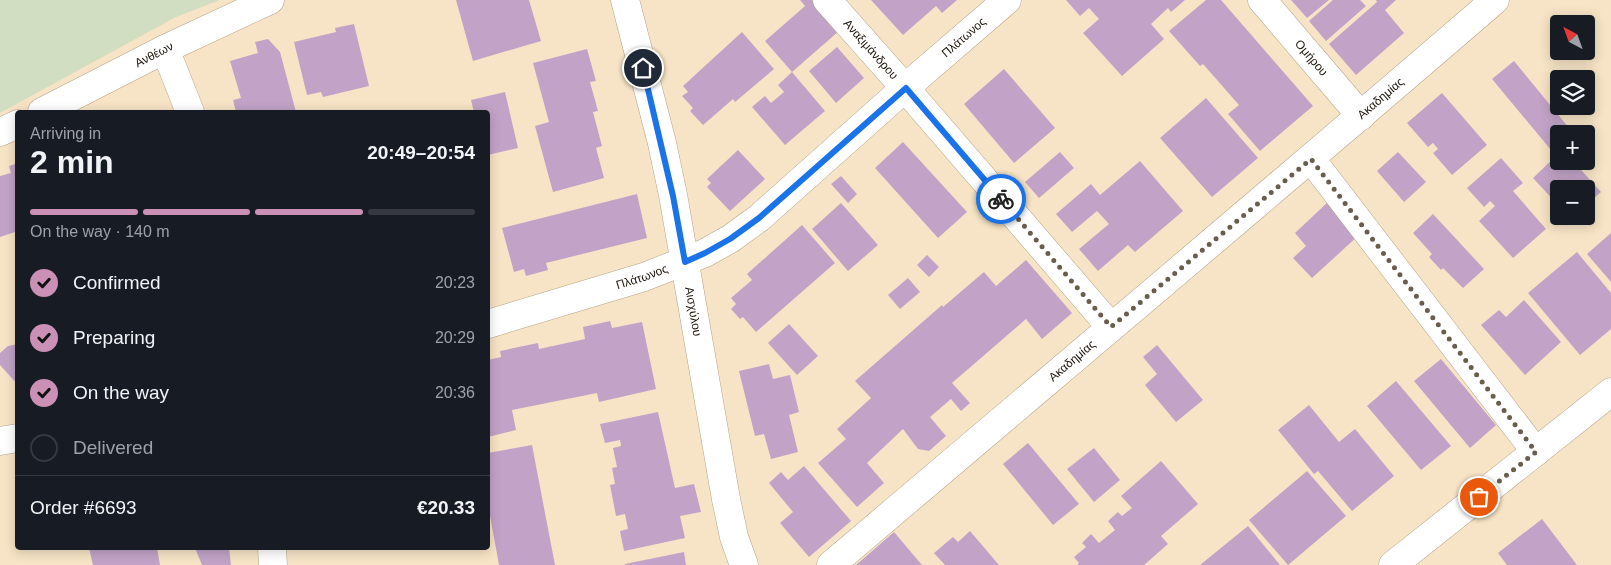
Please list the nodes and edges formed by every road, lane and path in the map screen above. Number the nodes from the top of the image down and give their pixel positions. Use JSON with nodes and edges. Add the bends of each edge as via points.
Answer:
{"nodes":[{"id":1,"x":270,"y":0,"type":"edge"},
{"id":2,"x":625,"y":0,"type":"edge"},
{"id":3,"x":827,"y":0,"type":"edge"},
{"id":4,"x":1007,"y":0,"type":"edge"},
{"id":5,"x":1262,"y":0,"type":"edge"},
{"id":6,"x":1495,"y":0,"type":"edge"},
{"id":7,"x":165,"y":49,"type":"junction"},
{"id":8,"x":906,"y":88,"type":"junction"},
{"id":9,"x":46,"y":110,"type":"edge"},
{"id":10,"x":189,"y":110,"type":"edge"},
{"id":11,"x":1361,"y":116,"type":"junction"},
{"id":12,"x":15,"y":125,"type":"edge"},
{"id":13,"x":0,"y":132,"type":"edge"},
{"id":14,"x":1311,"y":159,"type":"junction"},
{"id":15,"x":685,"y":262,"type":"junction"},
{"id":16,"x":490,"y":323,"type":"edge"},
{"id":17,"x":1111,"y":327,"type":"junction"},
{"id":18,"x":1611,"y":392,"type":"edge"},
{"id":19,"x":15,"y":438,"type":"edge"},
{"id":20,"x":0,"y":441,"type":"edge"},
{"id":21,"x":1536,"y":452,"type":"junction"},
{"id":22,"x":272,"y":550,"type":"edge"},
{"id":23,"x":273,"y":565,"type":"edge"},
{"id":24,"x":744,"y":565,"type":"edge"},
{"id":25,"x":831,"y":565,"type":"edge"},
{"id":26,"x":1394,"y":565,"type":"edge"}],
"edges":[{"from":1,"to":7,"type":"street","name":"Ανθέων"},
{"from":2,"to":15,"type":"street","name":"Αισχύλου","via":[[664,152]]},
{"from":3,"to":8,"type":"street","name":"Αναξιμάνδρου"},
{"from":4,"to":8,"type":"street","name":"Πλάτωνος"},
{"from":5,"to":11,"type":"street","name":"Ομήρου"},
{"from":6,"to":11,"type":"street","name":"Ακαδημίας"},
{"from":7,"to":9,"type":"street","name":"Ανθέων"},
{"from":7,"to":10,"type":"street"},
{"from":8,"to":15,"type":"street","name":"Πλάτωνος","via":[[759,218],[730,239]]},
{"from":8,"to":17,"type":"street","name":"Αναξιμάνδρου"},
{"from":11,"to":14,"type":"street","name":"Ακαδημίας"},
{"from":12,"to":13,"type":"street"},
{"from":14,"to":17,"type":"street","name":"Ακαδημίας"},
{"from":14,"to":21,"type":"street"},
{"from":15,"to":16,"type":"street","name":"Πλάτωνος"},
{"from":15,"to":24,"type":"street","name":"Αισχύλου","via":[[732,530]]},
{"from":17,"to":25,"type":"street","name":"Ακαδημίας"},
{"from":18,"to":21,"type":"street"},
{"from":19,"to":20,"type":"street"},
{"from":21,"to":26,"type":"street"},
{"from":22,"to":23,"type":"street"}]}
